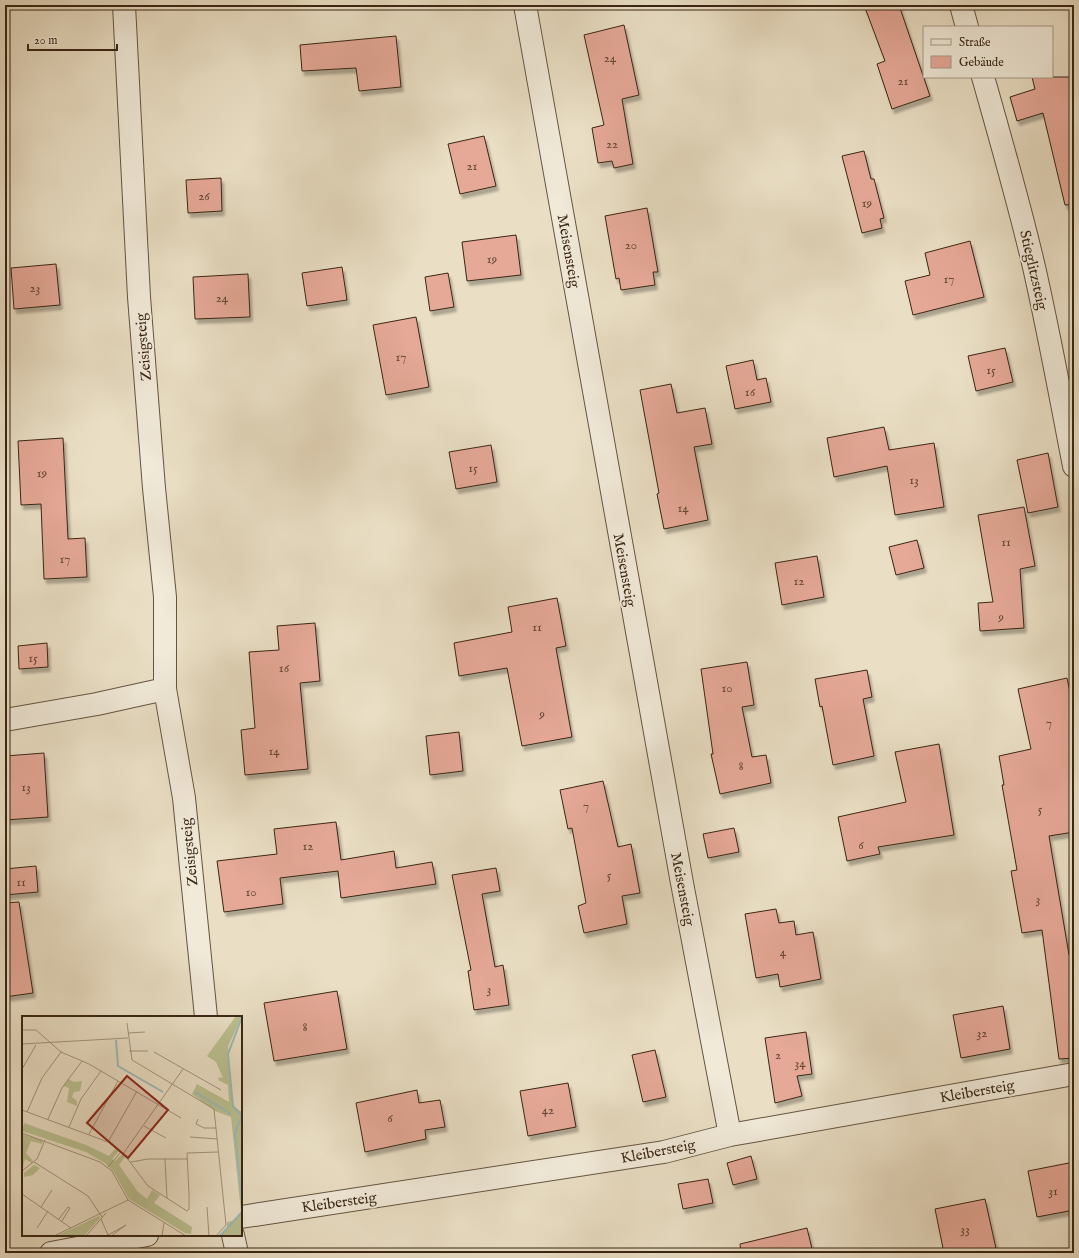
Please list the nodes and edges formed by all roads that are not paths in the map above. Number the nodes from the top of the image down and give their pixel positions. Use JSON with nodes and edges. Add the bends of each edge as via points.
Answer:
{"nodes":[{"id":1,"x":124,"y":5,"type":"edge"},
{"id":2,"x":525,"y":5,"type":"edge"},
{"id":3,"x":960,"y":5,"type":"edge"},
{"id":4,"x":967,"y":26,"type":"edge"},
{"id":5,"x":983,"y":78,"type":"edge"},
{"id":6,"x":1074,"y":466,"type":"edge"},
{"id":7,"x":165,"y":689,"type":"junction"},
{"id":8,"x":5,"y":720,"type":"edge"},
{"id":9,"x":206,"y":1016,"type":"edge"},
{"id":10,"x":1074,"y":1074,"type":"edge"},
{"id":11,"x":730,"y":1135,"type":"junction"},
{"id":12,"x":242,"y":1217,"type":"edge"},
{"id":13,"x":142,"y":1236,"type":"edge"},
{"id":14,"x":233,"y":1236,"type":"edge"},
{"id":15,"x":51,"y":1253,"type":"edge"},
{"id":16,"x":237,"y":1253,"type":"edge"}],
"edges":[{"from":1,"to":7,"type":"street","name":"Zeisigsteig","via":[[139,297],[165,597]]},
{"from":2,"to":11,"type":"street","name":"Meisensteig","via":[[682,883]]},
{"from":3,"to":4,"type":"street"},
{"from":5,"to":6,"type":"street","name":"Stieglitzsteig","via":[[1034,268]]},
{"from":7,"to":8,"type":"street"},
{"from":7,"to":9,"type":"street","name":"Zeisigsteig","via":[[184,798]]},
{"from":10,"to":11,"type":"street","name":"Kleibersteig"},
{"from":11,"to":12,"type":"street","name":"Kleibersteig","via":[[664,1152]]},
{"from":13,"to":15,"type":"street"},
{"from":14,"to":16,"type":"street"}]}
